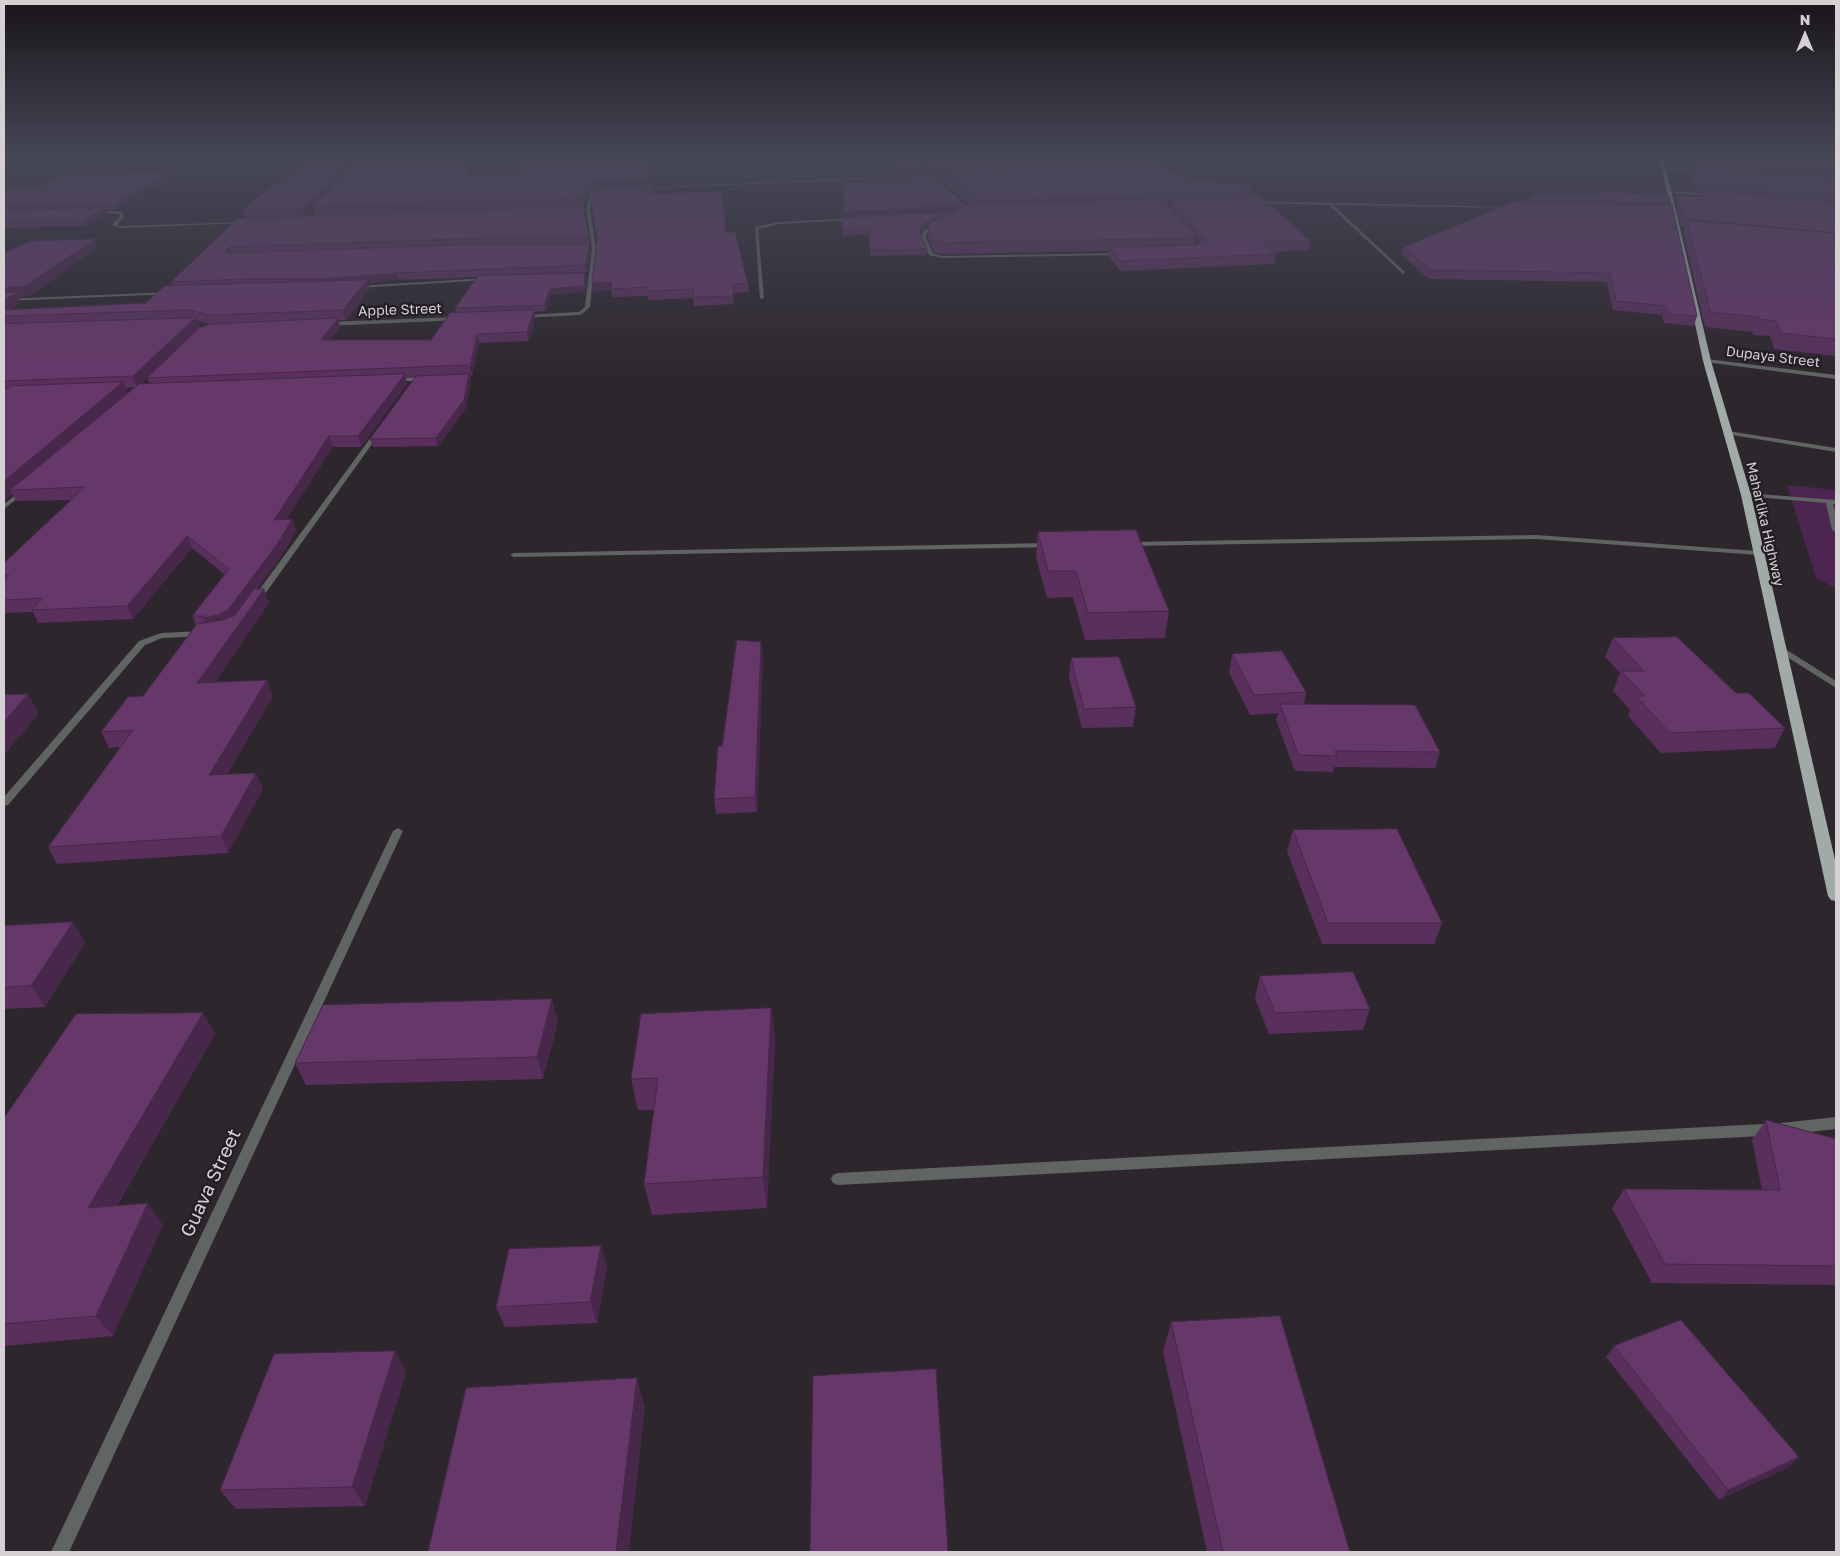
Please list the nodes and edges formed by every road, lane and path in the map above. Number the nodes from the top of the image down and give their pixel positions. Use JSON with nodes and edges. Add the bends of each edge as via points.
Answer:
{"nodes":[{"id":1,"x":592,"y":233,"type":"edge"},
{"id":2,"x":756,"y":233,"type":"edge"},
{"id":3,"x":925,"y":233,"type":"edge"},
{"id":4,"x":1360,"y":233,"type":"edge"},
{"id":5,"x":1684,"y":233,"type":"edge"},
{"id":6,"x":584,"y":248,"type":"edge"},
{"id":7,"x":594,"y":248,"type":"junction"},
{"id":8,"x":1126,"y":254,"type":"edge"},
{"id":9,"x":1403,"y":273,"type":"dead end"},
{"id":10,"x":582,"y":275,"type":"edge"},
{"id":11,"x":591,"y":275,"type":"junction"},
{"id":12,"x":490,"y":279,"type":"edge"},
{"id":13,"x":346,"y":288,"type":"edge"},
{"id":14,"x":173,"y":293,"type":"edge"},
{"id":15,"x":762,"y":298,"type":"dead end"},
{"id":16,"x":4,"y":300,"type":"edge"},
{"id":17,"x":518,"y":317,"type":"edge"},
{"id":18,"x":469,"y":319,"type":"edge"},
{"id":19,"x":323,"y":324,"type":"edge"},
{"id":20,"x":1707,"y":361,"type":"junction"},
{"id":21,"x":1836,"y":377,"type":"edge"},
{"id":22,"x":432,"y":379,"type":"edge"},
{"id":23,"x":415,"y":380,"type":"junction"},
{"id":24,"x":385,"y":381,"type":"edge"},
{"id":25,"x":409,"y":388,"type":"edge"},
{"id":26,"x":386,"y":420,"type":"edge"},
{"id":27,"x":1728,"y":433,"type":"junction"},
{"id":28,"x":1836,"y":450,"type":"edge"},
{"id":29,"x":33,"y":482,"type":"edge"},
{"id":30,"x":1746,"y":495,"type":"junction"},
{"id":31,"x":1833,"y":502,"type":"edge"},
{"id":32,"x":4,"y":507,"type":"edge"},
{"id":33,"x":1836,"y":530,"type":"edge"},
{"id":34,"x":1119,"y":544,"type":"edge"},
{"id":35,"x":1060,"y":545,"type":"edge"},
{"id":36,"x":1758,"y":553,"type":"junction"},
{"id":37,"x":514,"y":555,"type":"dead end"},
{"id":38,"x":251,"y":607,"type":"edge"},
{"id":39,"x":212,"y":634,"type":"edge"},
{"id":40,"x":1779,"y":648,"type":"junction"},
{"id":41,"x":1836,"y":685,"type":"edge"},
{"id":42,"x":4,"y":803,"type":"edge"},
{"id":43,"x":398,"y":831,"type":"dead end"},
{"id":44,"x":1836,"y":896,"type":"edge"},
{"id":45,"x":1836,"y":1123,"type":"edge"},
{"id":46,"x":838,"y":1179,"type":"dead end"},
{"id":47,"x":60,"y":1552,"type":"edge"}],
"edges":[{"from":1,"to":7,"type":"street"},
{"from":2,"to":15,"type":"street"},
{"from":3,"to":8,"type":"street","via":[[931,254],[941,257]]},
{"from":4,"to":9,"type":"street"},
{"from":5,"to":20,"type":"highway","name":"Maharlika Highway"},
{"from":6,"to":7,"type":"street"},
{"from":7,"to":11,"type":"street"},
{"from":10,"to":11,"type":"street"},
{"from":11,"to":17,"type":"street","via":[[587,307],[581,312]]},
{"from":12,"to":13,"type":"street"},
{"from":14,"to":16,"type":"street"},
{"from":18,"to":19,"type":"street","name":"Apple Street"},
{"from":20,"to":21,"type":"street","name":"Dupaya Street"},
{"from":20,"to":27,"type":"highway","name":"Maharlika Highway"},
{"from":22,"to":23,"type":"street"},
{"from":23,"to":24,"type":"street"},
{"from":23,"to":25,"type":"street"},
{"from":26,"to":38,"type":"street"},
{"from":27,"to":28,"type":"street"},
{"from":27,"to":30,"type":"highway","name":"Maharlika Highway"},
{"from":29,"to":32,"type":"street"},
{"from":30,"to":31,"type":"street"},
{"from":30,"to":36,"type":"highway","name":"Maharlika Highway"},
{"from":31,"to":33,"type":"street"},
{"from":34,"to":36,"type":"street","via":[[1536,537]]},
{"from":35,"to":37,"type":"street"},
{"from":36,"to":40,"type":"highway","name":"Maharlika Highway"},
{"from":39,"to":42,"type":"street","via":[[161,636],[142,643]]},
{"from":40,"to":41,"type":"street"},
{"from":40,"to":44,"type":"highway","name":"Maharlika Highway"},
{"from":43,"to":47,"type":"street","name":"Guava Street"},
{"from":45,"to":46,"type":"street","via":[[1782,1129]]}]}
